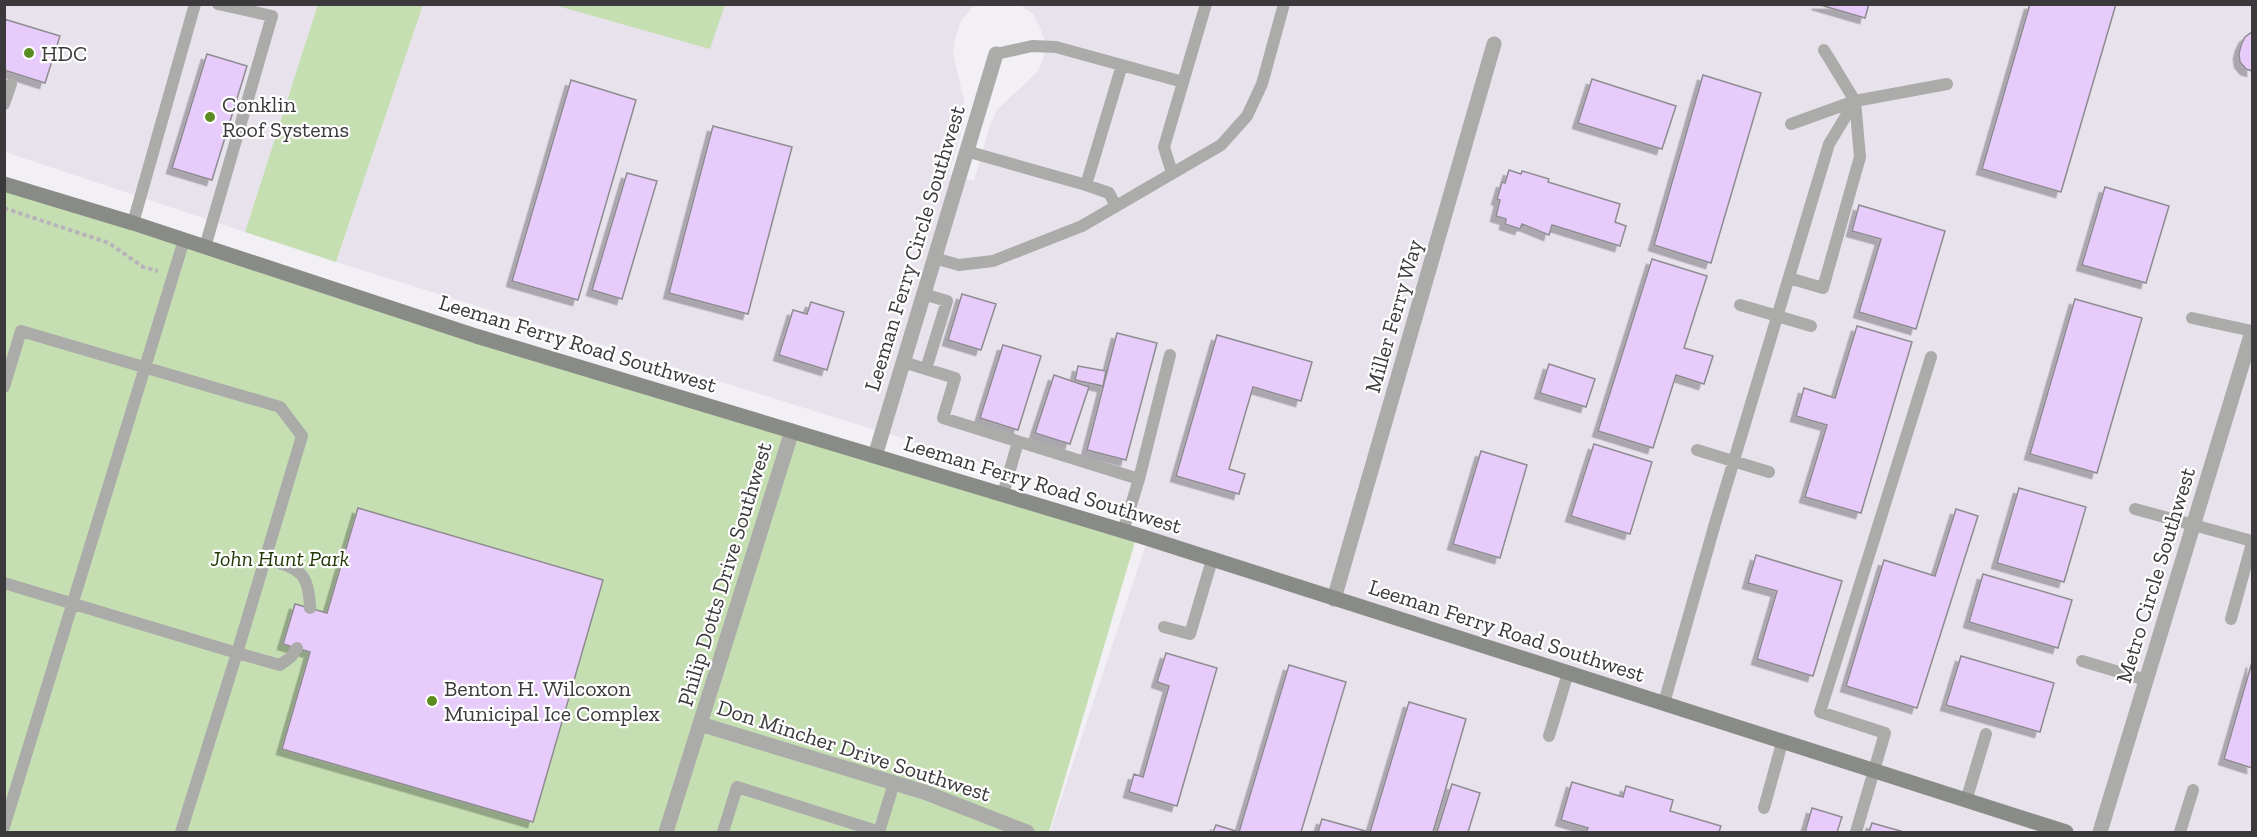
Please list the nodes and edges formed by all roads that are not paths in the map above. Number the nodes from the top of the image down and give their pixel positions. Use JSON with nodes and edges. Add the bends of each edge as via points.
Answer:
{"nodes":[{"id":1,"x":195,"y":4,"type":"edge"},
{"id":2,"x":218,"y":4,"type":"edge"},
{"id":3,"x":1206,"y":4,"type":"edge"},
{"id":4,"x":1284,"y":4,"type":"edge"},
{"id":5,"x":1494,"y":44,"type":"dead end"},
{"id":6,"x":1824,"y":50,"type":"dead end"},
{"id":7,"x":996,"y":54,"type":"joint"},
{"id":8,"x":1122,"y":65,"type":"junction"},
{"id":9,"x":1183,"y":82,"type":"junction"},
{"id":10,"x":11,"y":84,"type":"dead end"},
{"id":11,"x":1947,"y":84,"type":"dead end"},
{"id":12,"x":1856,"y":102,"type":"junction"},
{"id":13,"x":4,"y":104,"type":"edge"},
{"id":14,"x":1791,"y":124,"type":"dead end"},
{"id":15,"x":966,"y":151,"type":"junction"},
{"id":16,"x":1172,"y":173,"type":"junction"},
{"id":17,"x":4,"y":184,"type":"edge"},
{"id":18,"x":1086,"y":185,"type":"junction"},
{"id":19,"x":1116,"y":206,"type":"junction"},
{"id":20,"x":133,"y":223,"type":"junction"},
{"id":21,"x":184,"y":240,"type":"junction"},
{"id":22,"x":205,"y":247,"type":"junction"},
{"id":23,"x":934,"y":258,"type":"junction"},
{"id":24,"x":1788,"y":278,"type":"junction"},
{"id":25,"x":923,"y":294,"type":"junction"},
{"id":26,"x":1740,"y":305,"type":"dead end"},
{"id":27,"x":1777,"y":315,"type":"junction"},
{"id":28,"x":2192,"y":318,"type":"dead end"},
{"id":29,"x":1811,"y":326,"type":"dead end"},
{"id":30,"x":2253,"y":331,"type":"edge"},
{"id":31,"x":1170,"y":355,"type":"dead end"},
{"id":32,"x":1931,"y":357,"type":"dead end"},
{"id":33,"x":903,"y":362,"type":"junction"},
{"id":34,"x":145,"y":369,"type":"junction"},
{"id":35,"x":926,"y":369,"type":"junction"},
{"id":36,"x":4,"y":387,"type":"edge"},
{"id":37,"x":792,"y":431,"type":"junction"},
{"id":38,"x":1018,"y":442,"type":"junction"},
{"id":39,"x":1697,"y":450,"type":"dead end"},
{"id":40,"x":875,"y":456,"type":"junction"},
{"id":41,"x":1734,"y":462,"type":"junction"},
{"id":42,"x":1768,"y":472,"type":"dead end"},
{"id":43,"x":1139,"y":479,"type":"junction"},
{"id":44,"x":1003,"y":494,"type":"junction"},
{"id":45,"x":2135,"y":509,"type":"dead end"},
{"id":46,"x":2194,"y":524,"type":"junction"},
{"id":47,"x":1123,"y":531,"type":"junction"},
{"id":48,"x":2253,"y":542,"type":"edge"},
{"id":49,"x":265,"y":558,"type":"junction"},
{"id":50,"x":1212,"y":560,"type":"junction"},
{"id":51,"x":4,"y":583,"type":"edge"},
{"id":52,"x":1334,"y":599,"type":"junction"},
{"id":53,"x":73,"y":604,"type":"junction"},
{"id":54,"x":310,"y":608,"type":"dead end"},
{"id":55,"x":2231,"y":620,"type":"dead end"},
{"id":56,"x":1164,"y":627,"type":"dead end"},
{"id":57,"x":297,"y":648,"type":"dead end"},
{"id":58,"x":237,"y":653,"type":"junction"},
{"id":59,"x":2082,"y":662,"type":"dead end"},
{"id":60,"x":1568,"y":673,"type":"junction"},
{"id":61,"x":2146,"y":680,"type":"junction"},
{"id":62,"x":1664,"y":703,"type":"junction"},
{"id":63,"x":700,"y":724,"type":"junction"},
{"id":64,"x":1986,"y":734,"type":"dead end"},
{"id":65,"x":1549,"y":736,"type":"dead end"},
{"id":66,"x":1782,"y":743,"type":"junction"},
{"id":67,"x":1874,"y":772,"type":"junction"},
{"id":68,"x":894,"y":783,"type":"junction"},
{"id":69,"x":2193,"y":790,"type":"dead end"},
{"id":70,"x":1966,"y":801,"type":"junction"},
{"id":71,"x":1764,"y":808,"type":"dead end"},
{"id":72,"x":4,"y":827,"type":"edge"},
{"id":73,"x":182,"y":832,"type":"edge"},
{"id":74,"x":666,"y":832,"type":"edge"},
{"id":75,"x":723,"y":832,"type":"edge"},
{"id":76,"x":879,"y":832,"type":"edge"},
{"id":77,"x":1028,"y":832,"type":"edge"},
{"id":78,"x":1856,"y":832,"type":"edge"},
{"id":79,"x":2066,"y":832,"type":"edge"},
{"id":80,"x":2100,"y":832,"type":"edge"},
{"id":81,"x":2180,"y":832,"type":"edge"}],
"edges":[{"from":1,"to":20,"type":"lane"},
{"from":2,"to":22,"type":"lane","via":[[272,16]]},
{"from":3,"to":9,"type":"lane"},
{"from":4,"to":16,"type":"lane","via":[[1262,84],[1247,116],[1221,145]]},
{"from":5,"to":52,"type":"street","name":"Miller Ferry Way"},
{"from":6,"to":12,"type":"lane"},
{"from":7,"to":8,"type":"lane","via":[[1032,46],[1056,47]]},
{"from":7,"to":15,"type":"street","name":"Leeman Ferry Circle Southwest"},
{"from":8,"to":9,"type":"lane"},
{"from":8,"to":18,"type":"lane"},
{"from":9,"to":16,"type":"lane","via":[[1164,147]]},
{"from":10,"to":13,"type":"lane"},
{"from":11,"to":12,"type":"lane"},
{"from":12,"to":14,"type":"lane"},
{"from":12,"to":24,"type":"lane","via":[[1829,144]]},
{"from":12,"to":24,"type":"lane","via":[[1860,157],[1823,288]]},
{"from":15,"to":18,"type":"lane"},
{"from":15,"to":23,"type":"street","name":"Leeman Ferry Circle Southwest"},
{"from":16,"to":19,"type":"lane"},
{"from":17,"to":20,"type":"street","name":"Leeman Ferry Road Southwest"},
{"from":18,"to":19,"type":"lane","via":[[1109,193]]},
{"from":19,"to":23,"type":"lane","via":[[1082,226],[993,261],[959,265]]},
{"from":20,"to":21,"type":"street","name":"Leeman Ferry Road Southwest"},
{"from":21,"to":22,"type":"street","name":"Leeman Ferry Road Southwest"},
{"from":21,"to":34,"type":"lane"},
{"from":22,"to":37,"type":"street","name":"Leeman Ferry Road Southwest","via":[[476,336]]},
{"from":23,"to":25,"type":"street","name":"Leeman Ferry Circle Southwest"},
{"from":24,"to":27,"type":"lane"},
{"from":25,"to":33,"type":"street","name":"Leeman Ferry Circle Southwest"},
{"from":25,"to":35,"type":"lane","via":[[946,301]]},
{"from":26,"to":27,"type":"lane"},
{"from":27,"to":29,"type":"lane"},
{"from":27,"to":41,"type":"lane"},
{"from":28,"to":30,"type":"lane"},
{"from":30,"to":46,"type":"street","name":"Metro Circle Southwest"},
{"from":31,"to":43,"type":"lane"},
{"from":32,"to":67,"type":"lane","via":[[1820,712],[1885,733]]},
{"from":33,"to":35,"type":"lane"},
{"from":33,"to":40,"type":"street","name":"Leeman Ferry Circle Southwest"},
{"from":34,"to":36,"type":"lane","via":[[21,331]]},
{"from":34,"to":49,"type":"lane","via":[[280,407],[302,436]]},
{"from":34,"to":53,"type":"lane"},
{"from":35,"to":38,"type":"lane","via":[[955,378],[943,418]]},
{"from":37,"to":40,"type":"street","name":"Leeman Ferry Road Southwest"},
{"from":37,"to":63,"type":"street","name":"Philip Dotts Drive Southwest"},
{"from":38,"to":43,"type":"lane"},
{"from":38,"to":44,"type":"lane"},
{"from":39,"to":41,"type":"lane"},
{"from":40,"to":44,"type":"street","name":"Leeman Ferry Road Southwest"},
{"from":41,"to":42,"type":"lane"},
{"from":41,"to":62,"type":"lane"},
{"from":43,"to":47,"type":"lane"},
{"from":44,"to":47,"type":"street","name":"Leeman Ferry Road Southwest"},
{"from":45,"to":46,"type":"lane"},
{"from":46,"to":48,"type":"lane"},
{"from":46,"to":61,"type":"street","name":"Metro Circle Southwest"},
{"from":47,"to":50,"type":"street","name":"Leeman Ferry Road Southwest"},
{"from":48,"to":55,"type":"lane"},
{"from":49,"to":54,"type":"lane","via":[[303,575],[310,587]]},
{"from":49,"to":58,"type":"lane"},
{"from":50,"to":52,"type":"street","name":"Leeman Ferry Road Southwest"},
{"from":50,"to":56,"type":"lane","via":[[1190,634]]},
{"from":51,"to":53,"type":"lane"},
{"from":52,"to":60,"type":"street","name":"Leeman Ferry Road Southwest"},
{"from":53,"to":58,"type":"lane"},
{"from":53,"to":72,"type":"lane"},
{"from":57,"to":58,"type":"lane","via":[[280,665]]},
{"from":58,"to":73,"type":"lane"},
{"from":59,"to":61,"type":"lane"},
{"from":60,"to":62,"type":"street","name":"Leeman Ferry Road Southwest"},
{"from":60,"to":65,"type":"lane"},
{"from":61,"to":80,"type":"street","name":"Metro Circle Southwest"},
{"from":62,"to":66,"type":"street","name":"Leeman Ferry Road Southwest"},
{"from":63,"to":68,"type":"street","name":"Don Mincher Drive Southwest"},
{"from":63,"to":74,"type":"street","name":"Philip Dotts Drive Southwest"},
{"from":64,"to":70,"type":"lane"},
{"from":66,"to":67,"type":"street","name":"Leeman Ferry Road Southwest"},
{"from":66,"to":71,"type":"lane"},
{"from":67,"to":70,"type":"street","name":"Leeman Ferry Road Southwest"},
{"from":67,"to":78,"type":"lane"},
{"from":68,"to":76,"type":"lane"},
{"from":68,"to":77,"type":"street","name":"Don Mincher Drive Southwest"},
{"from":69,"to":81,"type":"lane"},
{"from":70,"to":79,"type":"street","name":"Leeman Ferry Road Southwest"},
{"from":75,"to":76,"type":"lane","via":[[737,787]]}]}
